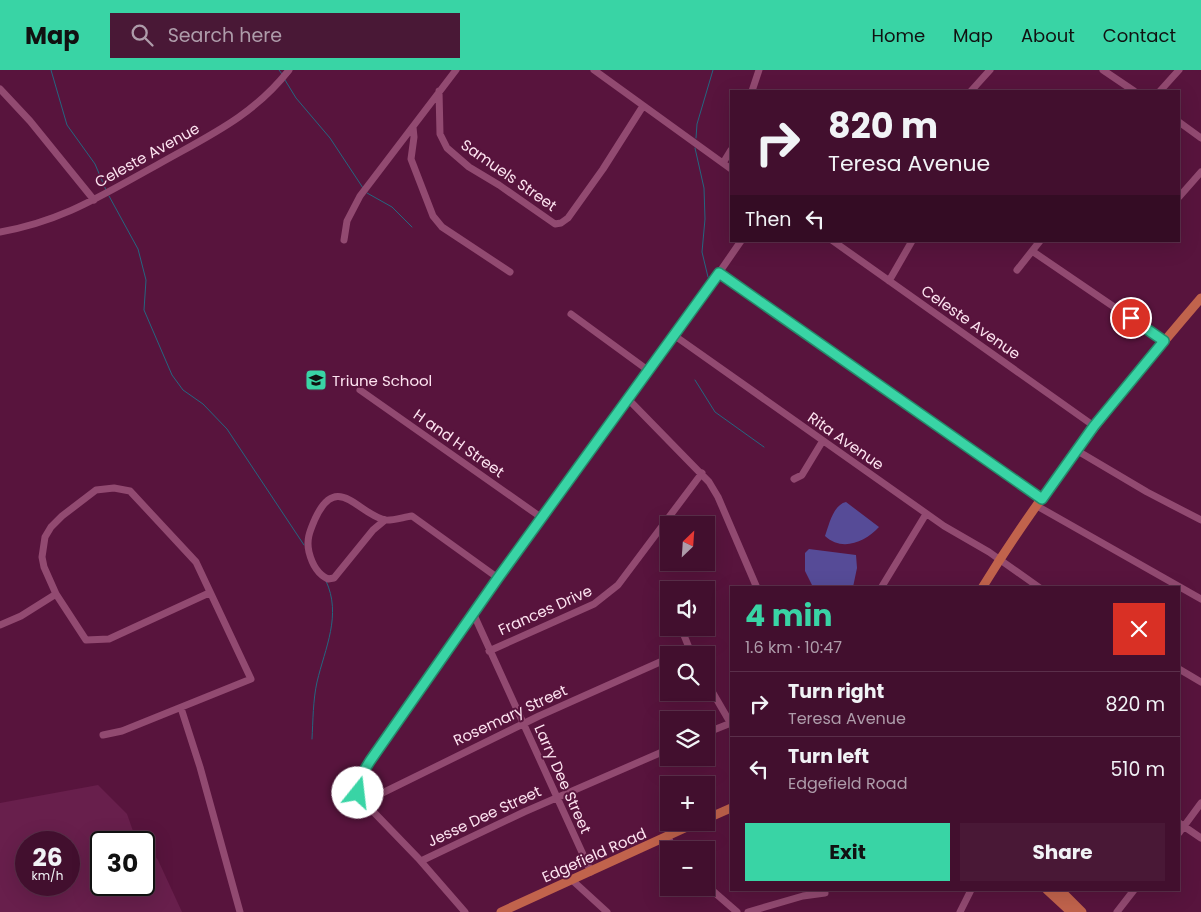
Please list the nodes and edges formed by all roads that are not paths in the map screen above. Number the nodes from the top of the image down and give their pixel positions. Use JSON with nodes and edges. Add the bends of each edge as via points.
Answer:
{"nodes":[{"id":1,"x":290,"y":70,"type":"edge"},
{"id":2,"x":456,"y":70,"type":"edge"},
{"id":3,"x":594,"y":70,"type":"edge"},
{"id":4,"x":759,"y":70,"type":"edge"},
{"id":5,"x":990,"y":70,"type":"edge"},
{"id":6,"x":1103,"y":70,"type":"edge"},
{"id":7,"x":1179,"y":70,"type":"edge"},
{"id":8,"x":0,"y":89,"type":"edge"},
{"id":9,"x":752,"y":90,"type":"edge"},
{"id":10,"x":972,"y":90,"type":"edge"},
{"id":11,"x":1133,"y":90,"type":"edge"},
{"id":12,"x":1161,"y":90,"type":"edge"},
{"id":13,"x":439,"y":91,"type":"junction"},
{"id":14,"x":644,"y":106,"type":"junction"},
{"id":15,"x":1180,"y":123,"type":"edge"},
{"id":16,"x":413,"y":127,"type":"junction"},
{"id":17,"x":1201,"y":138,"type":"edge"},
{"id":18,"x":730,"y":152,"type":"edge"},
{"id":19,"x":723,"y":163,"type":"junction"},
{"id":20,"x":730,"y":168,"type":"edge"},
{"id":21,"x":1201,"y":172,"type":"edge"},
{"id":22,"x":1180,"y":196,"type":"edge"},
{"id":23,"x":94,"y":200,"type":"junction"},
{"id":24,"x":0,"y":232,"type":"edge"},
{"id":25,"x":344,"y":240,"type":"dead end"},
{"id":26,"x":739,"y":242,"type":"edge"},
{"id":27,"x":834,"y":242,"type":"edge"},
{"id":28,"x":911,"y":242,"type":"edge"},
{"id":29,"x":1039,"y":242,"type":"edge"},
{"id":30,"x":1032,"y":251,"type":"junction"},
{"id":31,"x":1017,"y":270,"type":"dead end"},
{"id":32,"x":510,"y":272,"type":"dead end"},
{"id":33,"x":719,"y":273,"type":"junction"},
{"id":34,"x":889,"y":281,"type":"junction"},
{"id":35,"x":1201,"y":298,"type":"edge"},
{"id":36,"x":570,"y":314,"type":"dead end"},
{"id":37,"x":675,"y":336,"type":"junction"},
{"id":38,"x":1164,"y":341,"type":"junction"},
{"id":39,"x":649,"y":371,"type":"junction"},
{"id":40,"x":360,"y":390,"type":"dead end"},
{"id":41,"x":628,"y":399,"type":"junction"},
{"id":42,"x":1094,"y":426,"type":"junction"},
{"id":43,"x":822,"y":442,"type":"junction"},
{"id":44,"x":1076,"y":450,"type":"junction"},
{"id":45,"x":702,"y":473,"type":"junction"},
{"id":46,"x":794,"y":480,"type":"dead end"},
{"id":47,"x":1040,"y":503,"type":"junction"},
{"id":48,"x":926,"y":514,"type":"junction"},
{"id":49,"x":542,"y":518,"type":"junction"},
{"id":50,"x":385,"y":520,"type":"junction"},
{"id":51,"x":1201,"y":520,"type":"edge"},
{"id":52,"x":1002,"y":562,"type":"junction"},
{"id":53,"x":498,"y":578,"type":"junction"},
{"id":54,"x":756,"y":586,"type":"edge"},
{"id":55,"x":882,"y":586,"type":"edge"},
{"id":56,"x":984,"y":586,"type":"edge"},
{"id":57,"x":1037,"y":586,"type":"edge"},
{"id":58,"x":1179,"y":586,"type":"edge"},
{"id":59,"x":1180,"y":586,"type":"edge"},
{"id":60,"x":56,"y":594,"type":"junction"},
{"id":61,"x":209,"y":594,"type":"junction"},
{"id":62,"x":1201,"y":599,"type":"edge"},
{"id":63,"x":474,"y":615,"type":"junction"},
{"id":64,"x":0,"y":626,"type":"edge"},
{"id":65,"x":489,"y":651,"type":"junction"},
{"id":66,"x":660,"y":662,"type":"edge"},
{"id":67,"x":1180,"y":670,"type":"edge"},
{"id":68,"x":1201,"y":682,"type":"edge"},
{"id":69,"x":715,"y":695,"type":"edge"},
{"id":70,"x":181,"y":708,"type":"junction"},
{"id":71,"x":730,"y":721,"type":"edge"},
{"id":72,"x":523,"y":723,"type":"junction"},
{"id":73,"x":730,"y":723,"type":"edge"},
{"id":74,"x":715,"y":729,"type":"edge"},
{"id":75,"x":103,"y":735,"type":"dead end"},
{"id":76,"x":660,"y":752,"type":"edge"},
{"id":77,"x":558,"y":798,"type":"junction"},
{"id":78,"x":364,"y":802,"type":"junction"},
{"id":79,"x":1201,"y":803,"type":"edge"},
{"id":80,"x":730,"y":808,"type":"edge"},
{"id":81,"x":715,"y":815,"type":"edge"},
{"id":82,"x":1181,"y":824,"type":"edge"},
{"id":83,"x":680,"y":831,"type":"edge"},
{"id":84,"x":668,"y":837,"type":"junction"},
{"id":85,"x":1201,"y":838,"type":"edge"},
{"id":86,"x":670,"y":841,"type":"edge"},
{"id":87,"x":421,"y":862,"type":"junction"},
{"id":88,"x":591,"y":872,"type":"junction"},
{"id":89,"x":572,"y":880,"type":"junction"},
{"id":90,"x":970,"y":891,"type":"edge"},
{"id":91,"x":1048,"y":891,"type":"edge"},
{"id":92,"x":1061,"y":891,"type":"edge"},
{"id":93,"x":1133,"y":891,"type":"edge"},
{"id":94,"x":715,"y":893,"type":"edge"},
{"id":95,"x":802,"y":893,"type":"edge"},
{"id":96,"x":825,"y":893,"type":"dead end"},
{"id":97,"x":240,"y":912,"type":"edge"},
{"id":98,"x":465,"y":912,"type":"edge"},
{"id":99,"x":502,"y":912,"type":"edge"},
{"id":100,"x":607,"y":912,"type":"edge"},
{"id":101,"x":736,"y":912,"type":"edge"},
{"id":102,"x":748,"y":912,"type":"edge"},
{"id":103,"x":960,"y":912,"type":"edge"},
{"id":104,"x":1071,"y":912,"type":"edge"},
{"id":105,"x":1082,"y":912,"type":"edge"},
{"id":106,"x":1117,"y":912,"type":"edge"}],
"edges":[{"from":1,"to":23,"type":"street","name":"Celeste Avenue","via":[[262,100],[237,120]]},
{"from":2,"to":13,"type":"street"},
{"from":3,"to":14,"type":"street"},
{"from":4,"to":9,"type":"street"},
{"from":5,"to":10,"type":"street"},
{"from":6,"to":11,"type":"street"},
{"from":7,"to":12,"type":"street"},
{"from":8,"to":23,"type":"street"},
{"from":13,"to":14,"type":"street","name":"Samuels Street","via":[[440,134],[447,148],[469,167],[555,224],[568,218]]},
{"from":13,"to":16,"type":"street"},
{"from":14,"to":19,"type":"street"},
{"from":15,"to":17,"type":"street"},
{"from":16,"to":25,"type":"street","via":[[352,210]]},
{"from":16,"to":32,"type":"street","via":[[413,171],[433,216],[442,227]]},
{"from":18,"to":19,"type":"street"},
{"from":19,"to":20,"type":"street"},
{"from":21,"to":22,"type":"street"},
{"from":23,"to":24,"type":"street","name":"Celeste Avenue","via":[[46,222]]},
{"from":26,"to":33,"type":"street"},
{"from":27,"to":34,"type":"street","name":"Celeste Avenue"},
{"from":28,"to":34,"type":"street"},
{"from":29,"to":30,"type":"street"},
{"from":30,"to":31,"type":"street"},
{"from":30,"to":38,"type":"street"},
{"from":33,"to":37,"type":"street"},
{"from":33,"to":47,"type":"street"},
{"from":34,"to":42,"type":"street","name":"Celeste Avenue"},
{"from":35,"to":38,"type":"main road"},
{"from":36,"to":39,"type":"street"},
{"from":37,"to":39,"type":"street"},
{"from":37,"to":43,"type":"street","name":"Rita Avenue"},
{"from":38,"to":42,"type":"main road"},
{"from":39,"to":41,"type":"street"},
{"from":40,"to":49,"type":"street","name":"H and H Street"},
{"from":41,"to":45,"type":"street"},
{"from":41,"to":49,"type":"street"},
{"from":42,"to":44,"type":"main road"},
{"from":43,"to":46,"type":"street","via":[[802,475]]},
{"from":43,"to":48,"type":"street","name":"Rita Avenue"},
{"from":44,"to":47,"type":"main road"},
{"from":44,"to":51,"type":"street"},
{"from":45,"to":54,"type":"street","via":[[718,497]]},
{"from":45,"to":65,"type":"street","name":"Frances Drive","via":[[607,595],[594,604]]},
{"from":47,"to":52,"type":"main road"},
{"from":47,"to":58,"type":"street"},
{"from":48,"to":52,"type":"street","name":"Rita Avenue"},
{"from":48,"to":55,"type":"street"},
{"from":49,"to":53,"type":"street"},
{"from":50,"to":50,"type":"street","via":[[348,499],[329,499],[309,532],[307,543],[312,564],[323,577],[334,578]]},
{"from":50,"to":53,"type":"street","via":[[412,516]]},
{"from":52,"to":56,"type":"main road"},
{"from":52,"to":57,"type":"street","name":"Rita Avenue"},
{"from":53,"to":63,"type":"street"},
{"from":59,"to":62,"type":"street"},
{"from":60,"to":61,"type":"street","via":[[86,640],[109,638]]},
{"from":60,"to":61,"type":"street","via":[[42,557],[45,537],[51,527],[90,494],[114,488],[130,491],[196,562]]},
{"from":60,"to":64,"type":"street"},
{"from":61,"to":70,"type":"street","via":[[251,679]]},
{"from":63,"to":65,"type":"street","name":"Larry Dee Street"},
{"from":63,"to":78,"type":"street","via":[[360,777],[358,793]]},
{"from":65,"to":72,"type":"street","name":"Larry Dee Street"},
{"from":66,"to":72,"type":"street","name":"Rosemary Street"},
{"from":67,"to":68,"type":"street"},
{"from":69,"to":71,"type":"street"},
{"from":70,"to":75,"type":"street","via":[[122,732]]},
{"from":70,"to":97,"type":"street"},
{"from":72,"to":77,"type":"street","name":"Larry Dee Street"},
{"from":72,"to":78,"type":"street","name":"Rosemary Street"},
{"from":73,"to":74,"type":"street"},
{"from":76,"to":77,"type":"street","name":"Jesse Dee Street"},
{"from":77,"to":87,"type":"street","name":"Jesse Dee Street"},
{"from":77,"to":88,"type":"street","name":"Larry Dee Street"},
{"from":78,"to":87,"type":"street"},
{"from":79,"to":82,"type":"street"},
{"from":80,"to":81,"type":"main road"},
{"from":82,"to":85,"type":"street"},
{"from":83,"to":84,"type":"main road","name":"Edgefield Road"},
{"from":84,"to":86,"type":"street"},
{"from":84,"to":88,"type":"main road","name":"Edgefield Road"},
{"from":87,"to":98,"type":"street"},
{"from":88,"to":89,"type":"main road","name":"Edgefield Road"},
{"from":89,"to":99,"type":"main road","name":"Edgefield Road"},
{"from":89,"to":100,"type":"street"},
{"from":90,"to":103,"type":"street"},
{"from":91,"to":104,"type":"main road"},
{"from":92,"to":105,"type":"main road"},
{"from":93,"to":106,"type":"street"},
{"from":94,"to":101,"type":"street"},
{"from":95,"to":96,"type":"street"},
{"from":95,"to":102,"type":"street"}]}
